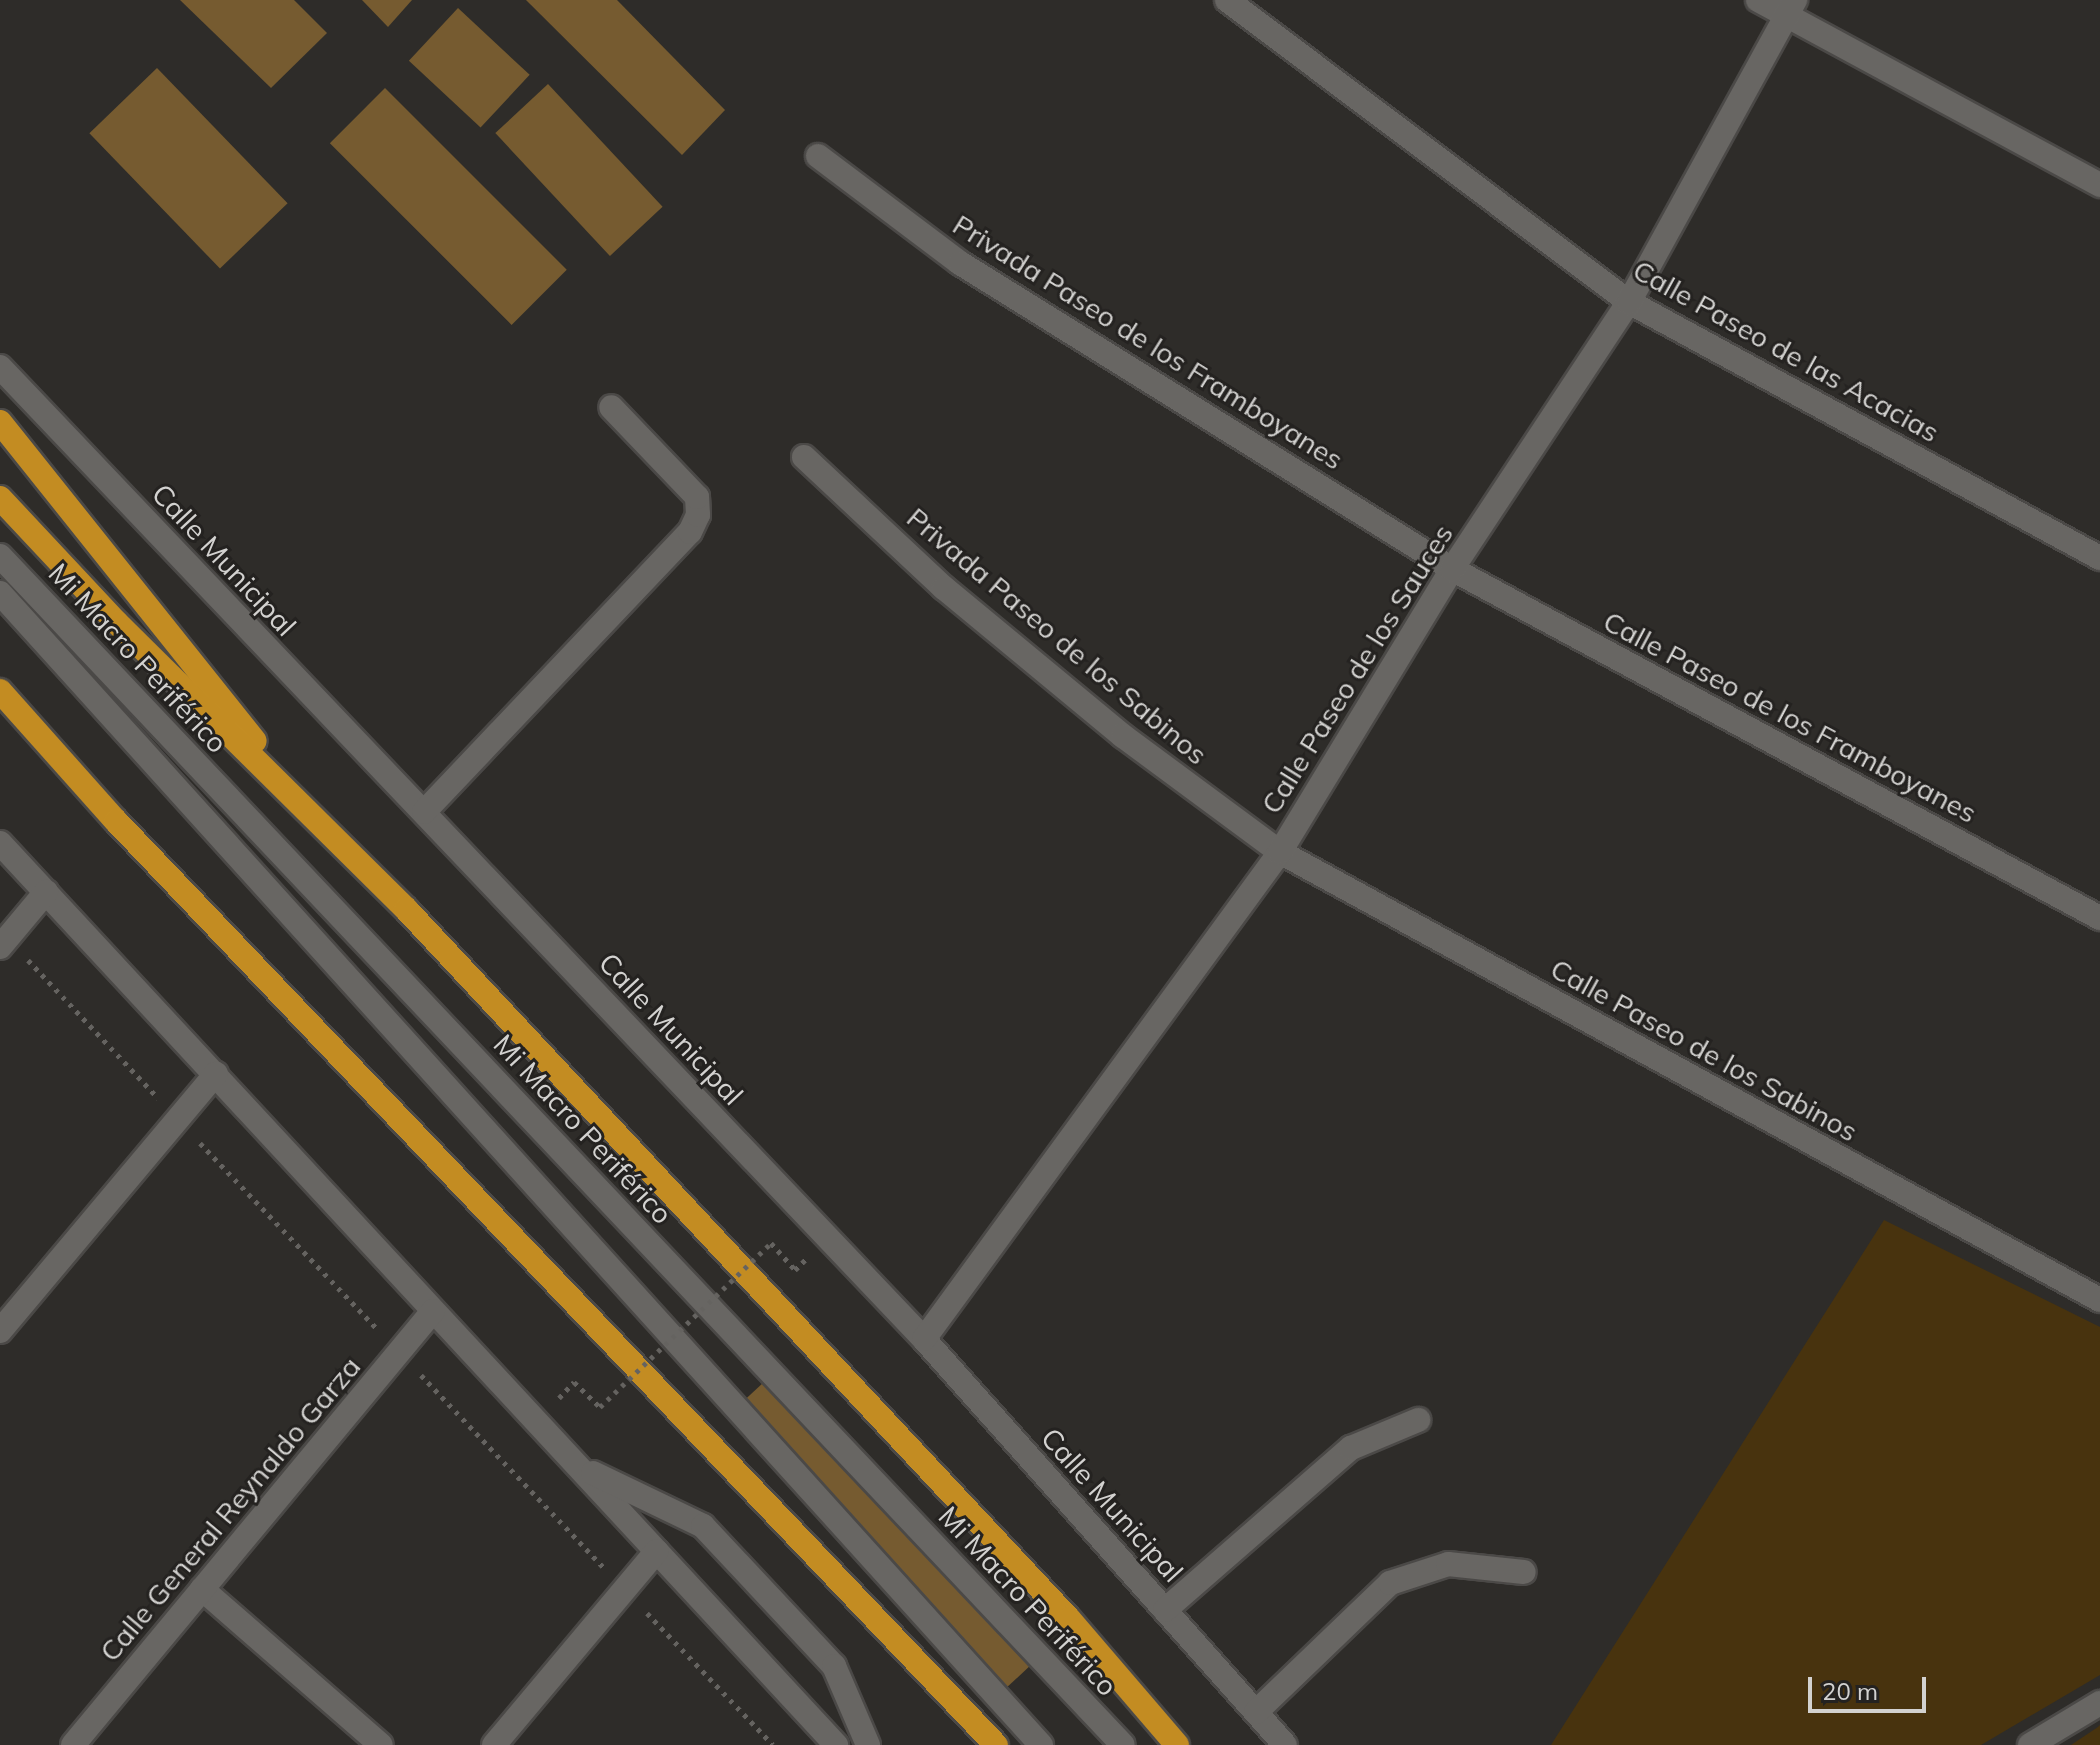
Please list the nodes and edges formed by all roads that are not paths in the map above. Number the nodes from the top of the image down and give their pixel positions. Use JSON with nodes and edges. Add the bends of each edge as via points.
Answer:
{"nodes":[{"id":1,"x":1227,"y":0,"type":"edge"},
{"id":2,"x":1758,"y":0,"type":"edge"},
{"id":3,"x":1791,"y":8,"type":"edge"},
{"id":4,"x":818,"y":156,"type":"dead end"},
{"id":5,"x":2100,"y":185,"type":"edge"},
{"id":6,"x":1629,"y":302,"type":"junction"},
{"id":7,"x":0,"y":367,"type":"edge"},
{"id":8,"x":611,"y":407,"type":"dead end"},
{"id":9,"x":0,"y":422,"type":"edge"},
{"id":10,"x":804,"y":457,"type":"dead end"},
{"id":11,"x":0,"y":498,"type":"edge"},
{"id":12,"x":0,"y":556,"type":"edge"},
{"id":13,"x":2100,"y":558,"type":"edge"},
{"id":14,"x":1452,"y":569,"type":"junction"},
{"id":15,"x":0,"y":593,"type":"edge"},
{"id":16,"x":0,"y":691,"type":"edge"},
{"id":17,"x":424,"y":812,"type":"junction"},
{"id":18,"x":0,"y":843,"type":"edge"},
{"id":19,"x":1280,"y":852,"type":"junction"},
{"id":20,"x":46,"y":892,"type":"junction"},
{"id":21,"x":406,"y":909,"type":"junction"},
{"id":22,"x":2100,"y":918,"type":"edge"},
{"id":23,"x":0,"y":947,"type":"edge"},
{"id":24,"x":216,"y":1074,"type":"junction"},
{"id":25,"x":2100,"y":1300,"type":"edge"},
{"id":26,"x":433,"y":1311,"type":"junction"},
{"id":27,"x":0,"y":1331,"type":"edge"},
{"id":28,"x":924,"y":1339,"type":"junction"},
{"id":29,"x":1418,"y":1420,"type":"dead end"},
{"id":30,"x":580,"y":1467,"type":"junction"},
{"id":31,"x":657,"y":1551,"type":"junction"},
{"id":32,"x":1524,"y":1572,"type":"dead end"},
{"id":33,"x":202,"y":1589,"type":"junction"},
{"id":34,"x":1165,"y":1610,"type":"junction"},
{"id":35,"x":2100,"y":1703,"type":"edge"},
{"id":36,"x":1256,"y":1712,"type":"junction"},
{"id":37,"x":73,"y":1745,"type":"edge"},
{"id":38,"x":381,"y":1745,"type":"edge"},
{"id":39,"x":494,"y":1745,"type":"edge"},
{"id":40,"x":836,"y":1745,"type":"edge"},
{"id":41,"x":868,"y":1745,"type":"edge"},
{"id":42,"x":996,"y":1745,"type":"edge"},
{"id":43,"x":1041,"y":1745,"type":"edge"},
{"id":44,"x":1123,"y":1745,"type":"edge"},
{"id":45,"x":1177,"y":1745,"type":"edge"},
{"id":46,"x":1285,"y":1745,"type":"edge"},
{"id":47,"x":2030,"y":1745,"type":"edge"}],
"edges":[{"from":1,"to":6,"type":"street","name":"Calle Paseo de las Acacias"},
{"from":2,"to":3,"type":"street"},
{"from":3,"to":5,"type":"street"},
{"from":3,"to":6,"type":"street","name":"Calle Paseo de los Sauces"},
{"from":4,"to":14,"type":"street","name":"Privada Paseo de los Framboyanes","via":[[960,263]]},
{"from":6,"to":13,"type":"street","name":"Calle Paseo de las Acacias"},
{"from":6,"to":14,"type":"street","name":"Calle Paseo de los Sauces"},
{"from":7,"to":17,"type":"street","name":"Calle Municipal"},
{"from":8,"to":17,"type":"street","via":[[697,497],[698,515],[690,532]]},
{"from":9,"to":21,"type":"highway","via":[[256,742]]},
{"from":10,"to":19,"type":"street","name":"Privada Paseo de los Sabinos","via":[[968,608],[1123,736]]},
{"from":11,"to":21,"type":"highway","via":[[117,623]]},
{"from":12,"to":44,"type":"street","name":"Mi Macro Periférico"},
{"from":14,"to":19,"type":"street","name":"Calle Paseo de los Sauces"},
{"from":14,"to":22,"type":"street","name":"Calle Paseo de los Framboyanes"},
{"from":15,"to":43,"type":"street","name":"Mi Macro Periférico"},
{"from":16,"to":42,"type":"highway","via":[[160,867]]},
{"from":17,"to":28,"type":"street","name":"Calle Municipal"},
{"from":18,"to":20,"type":"street"},
{"from":19,"to":25,"type":"street","name":"Calle Paseo de los Sabinos"},
{"from":19,"to":28,"type":"street","name":"Calle Paseo de los Sauces"},
{"from":20,"to":23,"type":"street"},
{"from":20,"to":24,"type":"street"},
{"from":21,"to":45,"type":"highway","via":[[1069,1619]]},
{"from":24,"to":26,"type":"street"},
{"from":24,"to":27,"type":"street"},
{"from":26,"to":30,"type":"street"},
{"from":26,"to":33,"type":"street","name":"Calle General Reynaldo Garza"},
{"from":28,"to":34,"type":"street","name":"Calle Municipal"},
{"from":29,"to":34,"type":"street","via":[[1351,1448]]},
{"from":30,"to":31,"type":"street"},
{"from":30,"to":41,"type":"street","via":[[703,1526],[834,1666]]},
{"from":31,"to":39,"type":"street"},
{"from":31,"to":40,"type":"street"},
{"from":32,"to":36,"type":"street","via":[[1448,1564],[1390,1583]]},
{"from":33,"to":37,"type":"street","name":"Calle General Reynaldo Garza"},
{"from":33,"to":38,"type":"street"},
{"from":34,"to":36,"type":"street","name":"Calle Municipal"},
{"from":35,"to":47,"type":"street"},
{"from":36,"to":46,"type":"street","name":"Calle Municipal"}]}
